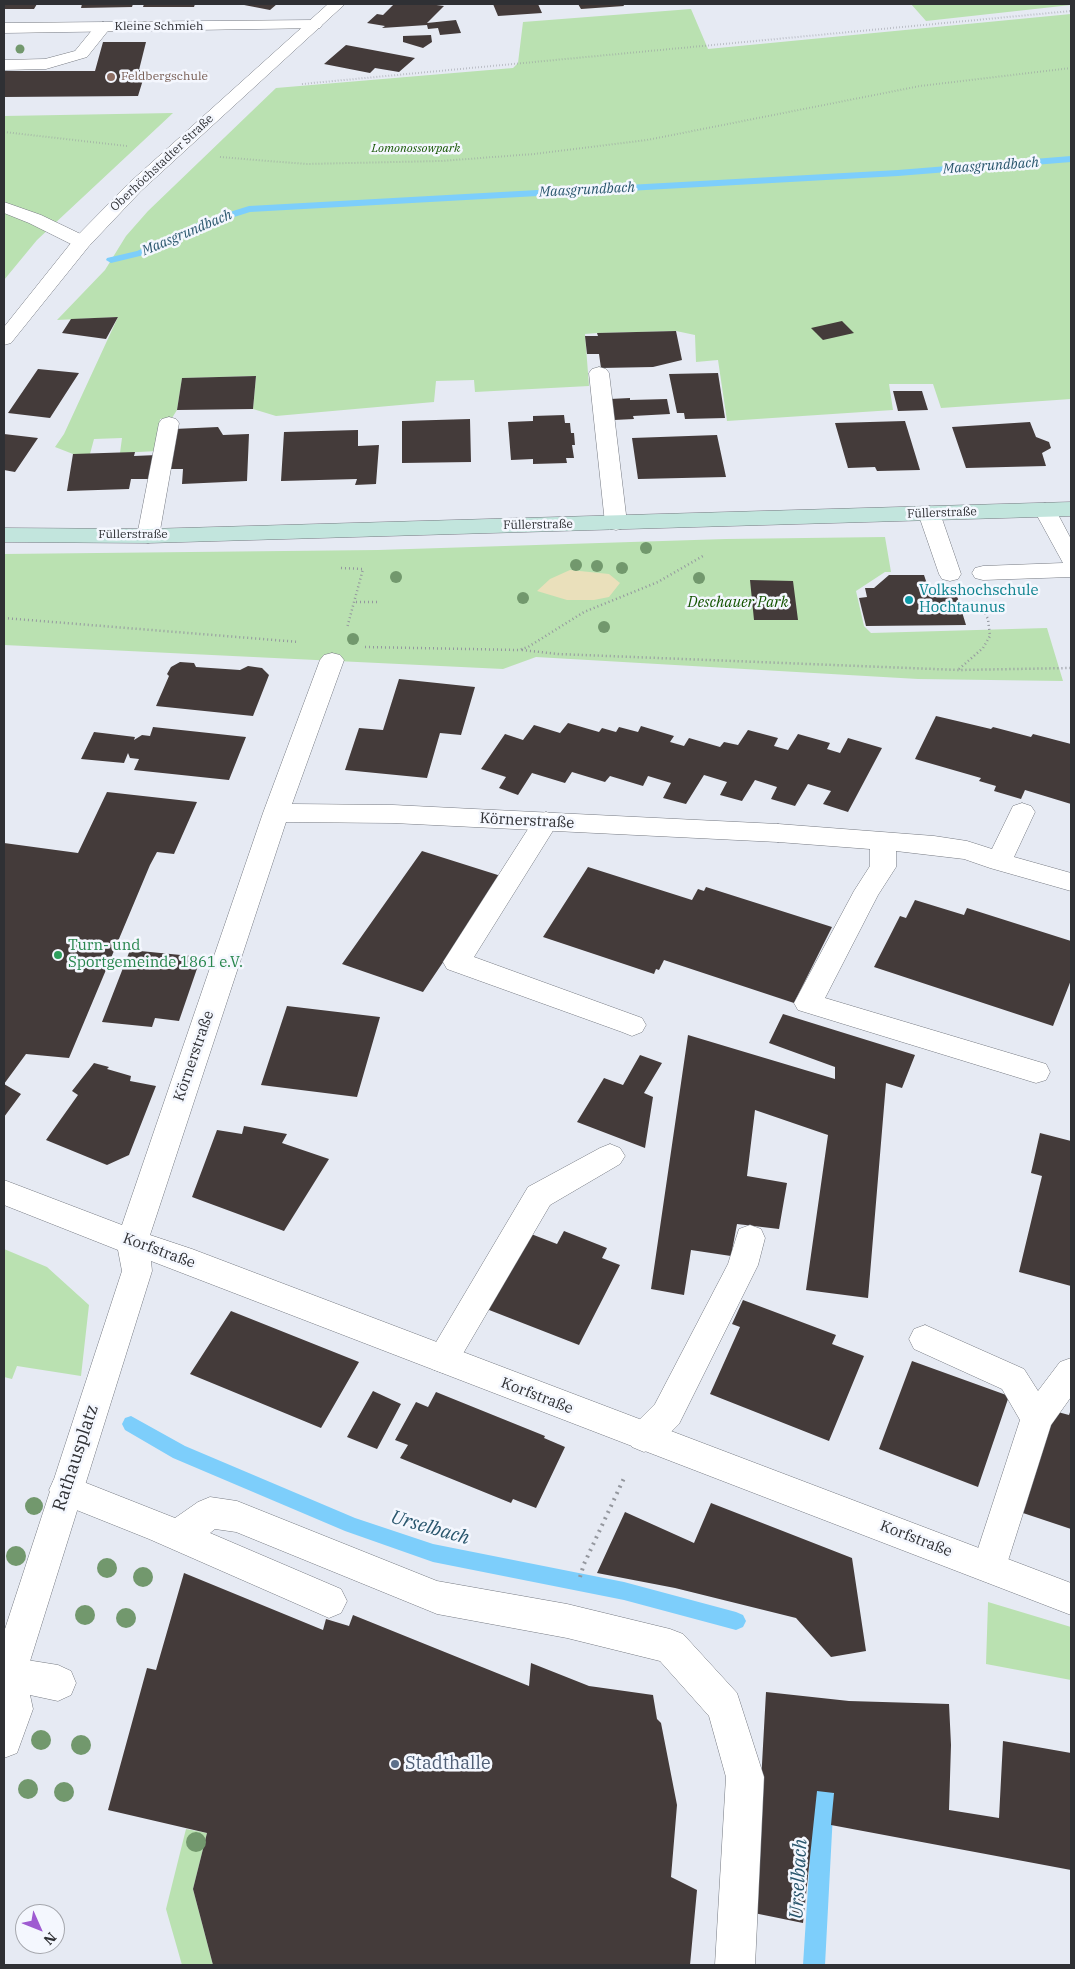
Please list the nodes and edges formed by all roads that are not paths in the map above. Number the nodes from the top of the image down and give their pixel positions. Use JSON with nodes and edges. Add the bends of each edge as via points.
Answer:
{"nodes":[{"id":1,"x":337,"y":4,"type":"edge"},
{"id":2,"x":314,"y":25,"type":"junction"},
{"id":3,"x":103,"y":27,"type":"junction"},
{"id":4,"x":4,"y":28,"type":"edge"},
{"id":5,"x":4,"y":65,"type":"edge"},
{"id":6,"x":4,"y":207,"type":"edge"},
{"id":7,"x":82,"y":242,"type":"junction"},
{"id":8,"x":4,"y":338,"type":"edge"},
{"id":9,"x":599,"y":373,"type":"dead end"},
{"id":10,"x":169,"y":423,"type":"dead end"},
{"id":11,"x":1071,"y":509,"type":"edge"},
{"id":12,"x":1045,"y":510,"type":"junction"},
{"id":13,"x":930,"y":513,"type":"junction"},
{"id":14,"x":616,"y":523,"type":"junction"},
{"id":15,"x":4,"y":535,"type":"edge"},
{"id":16,"x":148,"y":536,"type":"junction"},
{"id":17,"x":1071,"y":559,"type":"edge"},
{"id":18,"x":1071,"y":570,"type":"edge"},
{"id":19,"x":983,"y":573,"type":"dead end"},
{"id":20,"x":950,"y":574,"type":"road end"},
{"id":21,"x":336,"y":653,"type":"road end"},
{"id":22,"x":1022,"y":812,"type":"dead end"},
{"id":23,"x":276,"y":813,"type":"junction"},
{"id":24,"x":546,"y":822,"type":"junction"},
{"id":25,"x":883,"y":842,"type":"junction"},
{"id":26,"x":999,"y":862,"type":"junction"},
{"id":27,"x":1071,"y":882,"type":"edge"},
{"id":28,"x":632,"y":1025,"type":"dead end"},
{"id":29,"x":1036,"y":1072,"type":"dead end"},
{"id":30,"x":610,"y":1156,"type":"dead end"},
{"id":31,"x":4,"y":1192,"type":"edge"},
{"id":32,"x":750,"y":1238,"type":"dead end"},
{"id":33,"x":132,"y":1242,"type":"junction"},
{"id":34,"x":925,"y":1339,"type":"dead end"},
{"id":35,"x":443,"y":1359,"type":"junction"},
{"id":36,"x":1071,"y":1372,"type":"edge"},
{"id":37,"x":1037,"y":1418,"type":"junction"},
{"id":38,"x":644,"y":1437,"type":"junction"},
{"id":39,"x":66,"y":1490,"type":"junction"},
{"id":40,"x":177,"y":1536,"type":"junction"},
{"id":41,"x":989,"y":1567,"type":"junction"},
{"id":42,"x":1071,"y":1599,"type":"edge"},
{"id":43,"x":329,"y":1601,"type":"dead end"},
{"id":44,"x":8,"y":1674,"type":"junction"},
{"id":45,"x":58,"y":1683,"type":"dead end"},
{"id":46,"x":4,"y":1740,"type":"edge"},
{"id":47,"x":734,"y":1965,"type":"edge"}],
"edges":[{"from":1,"to":2,"type":"street","name":"Oberhöchstadter Straße"},
{"from":2,"to":3,"type":"street","name":"Kleine Schmieh"},
{"from":2,"to":7,"type":"street","name":"Oberhöchstadter Straße","via":[[173,152]]},
{"from":3,"to":4,"type":"street","name":"Kleine Schmieh"},
{"from":3,"to":5,"type":"street","via":[[81,54],[46,64]]},
{"from":6,"to":7,"type":"street"},
{"from":7,"to":8,"type":"street","name":"Oberhöchstadter Straße"},
{"from":9,"to":14,"type":"street"},
{"from":10,"to":16,"type":"street"},
{"from":11,"to":12,"type":"main road","name":"Füllerstraße"},
{"from":12,"to":13,"type":"main road","name":"Füllerstraße"},
{"from":12,"to":17,"type":"street"},
{"from":13,"to":14,"type":"main road","name":"Füllerstraße"},
{"from":13,"to":20,"type":"street"},
{"from":14,"to":16,"type":"main road","name":"Füllerstraße"},
{"from":15,"to":16,"type":"main road","name":"Füllerstraße"},
{"from":18,"to":19,"type":"street"},
{"from":21,"to":23,"type":"street","name":"Körnerstraße"},
{"from":22,"to":26,"type":"street"},
{"from":23,"to":24,"type":"street","name":"Körnerstraße","via":[[393,814]]},
{"from":23,"to":33,"type":"street","name":"Körnerstraße"},
{"from":24,"to":25,"type":"street","name":"Körnerstraße","via":[[778,833]]},
{"from":24,"to":28,"type":"street","via":[[457,962]]},
{"from":25,"to":26,"type":"street","name":"Körnerstraße","via":[[967,850]]},
{"from":25,"to":29,"type":"street","via":[[884,867],[867,890],[808,1003]]},
{"from":26,"to":27,"type":"street","name":"Körnerstraße"},
{"from":30,"to":35,"type":"street","via":[[539,1196]]},
{"from":31,"to":33,"type":"street","name":"Korfstraße"},
{"from":32,"to":38,"type":"street","via":[[743,1265],[667,1414]]},
{"from":33,"to":35,"type":"street","name":"Korfstraße"},
{"from":33,"to":39,"type":"street","name":"Rathausplatz","via":[[137,1271]]},
{"from":34,"to":37,"type":"street","via":[[1014,1379]]},
{"from":35,"to":38,"type":"street","name":"Korfstraße"},
{"from":36,"to":37,"type":"street"},
{"from":37,"to":41,"type":"street"},
{"from":38,"to":41,"type":"street","name":"Korfstraße"},
{"from":39,"to":40,"type":"street"},
{"from":39,"to":44,"type":"street","name":"Rathausplatz"},
{"from":40,"to":43,"type":"street"},
{"from":40,"to":47,"type":"street","via":[[210,1513],[237,1517],[437,1597],[568,1621],[670,1646],[724,1706],[746,1777]]},
{"from":41,"to":42,"type":"street","name":"Korfstraße"},
{"from":44,"to":45,"type":"street"},
{"from":44,"to":46,"type":"street","name":"Rathausplatz","via":[[15,1709]]}]}
